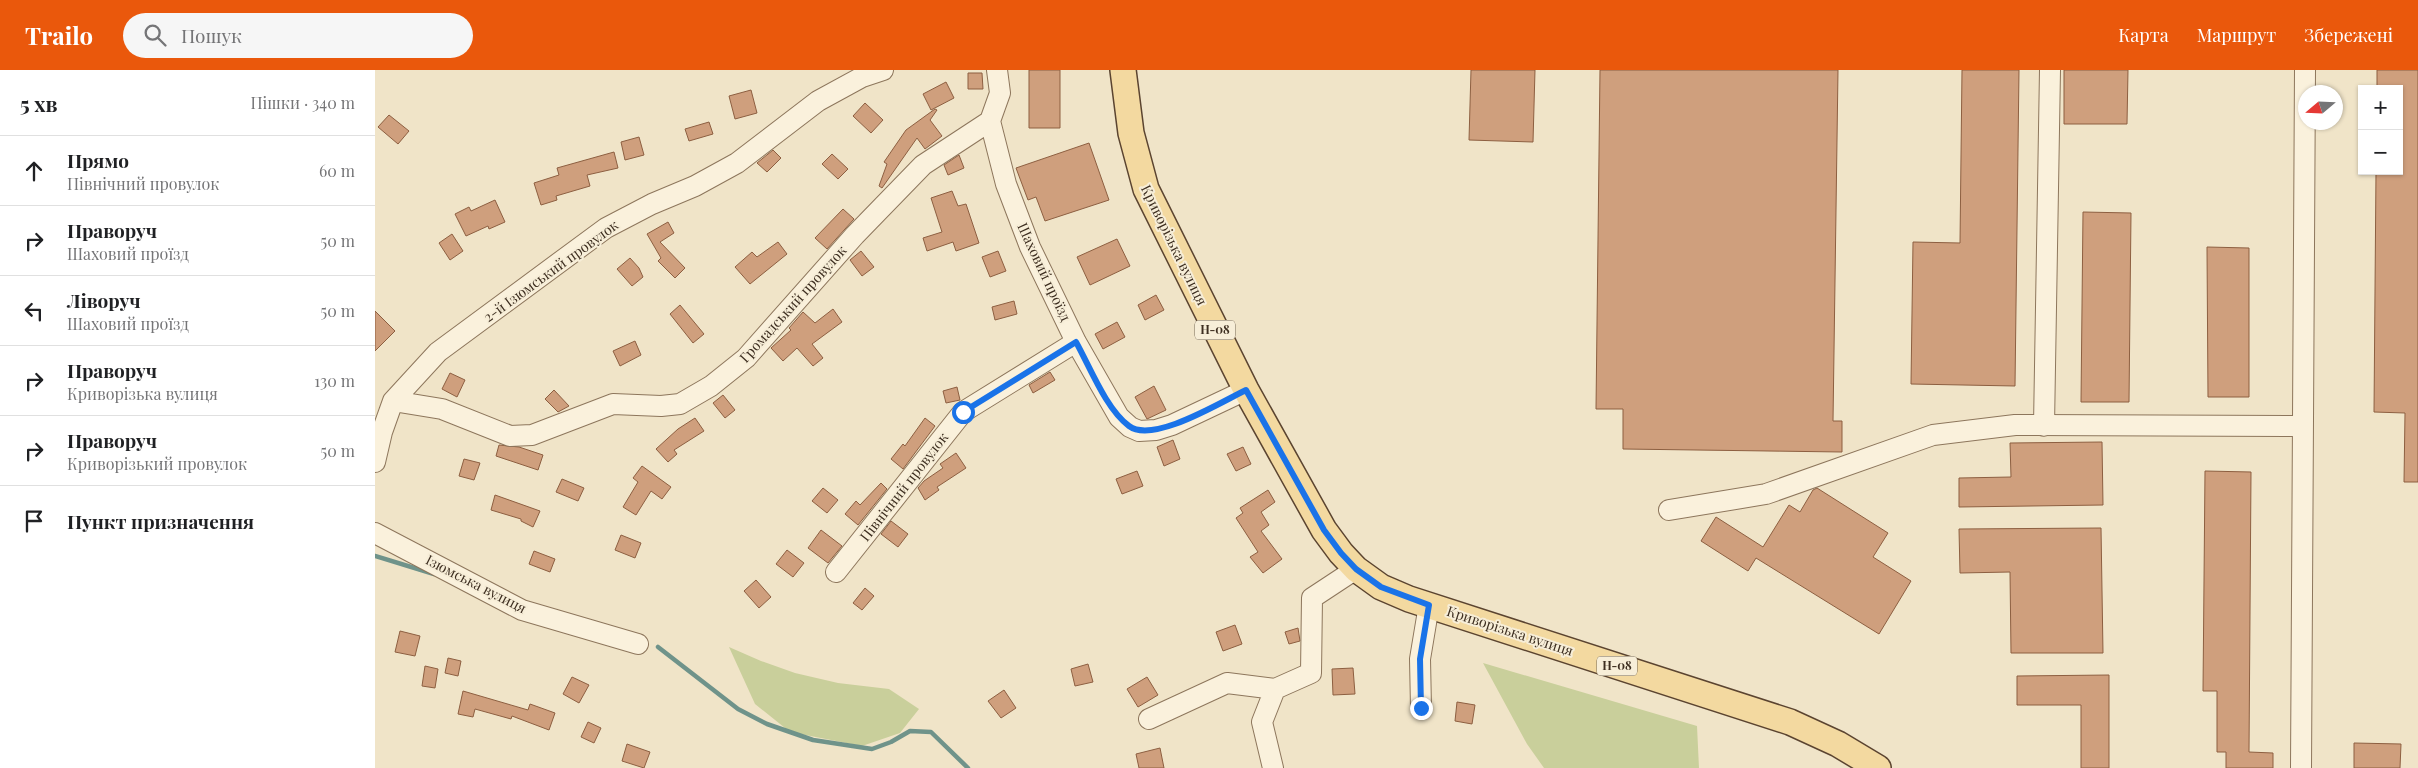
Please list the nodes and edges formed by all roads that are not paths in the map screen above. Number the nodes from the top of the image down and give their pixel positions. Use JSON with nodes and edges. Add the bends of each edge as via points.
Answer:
{"nodes":[{"id":1,"x":883,"y":70,"type":"edge"},
{"id":2,"x":997,"y":70,"type":"edge"},
{"id":3,"x":1123,"y":70,"type":"edge"},
{"id":4,"x":2050,"y":70,"type":"edge"},
{"id":5,"x":2305,"y":70,"type":"edge"},
{"id":6,"x":990,"y":121,"type":"junction"},
{"id":7,"x":1076,"y":342,"type":"junction"},
{"id":8,"x":1246,"y":390,"type":"junction"},
{"id":9,"x":393,"y":401,"type":"junction"},
{"id":10,"x":2044,"y":426,"type":"junction"},
{"id":11,"x":2303,"y":426,"type":"junction"},
{"id":12,"x":375,"y":462,"type":"edge"},
{"id":13,"x":1669,"y":510,"type":"dead end"},
{"id":14,"x":375,"y":533,"type":"edge"},
{"id":15,"x":1356,"y":569,"type":"junction"},
{"id":16,"x":837,"y":572,"type":"dead end"},
{"id":17,"x":1429,"y":605,"type":"junction"},
{"id":18,"x":638,"y":644,"type":"dead end"},
{"id":19,"x":1275,"y":689,"type":"junction"},
{"id":20,"x":1421,"y":708,"type":"dead end"},
{"id":21,"x":1149,"y":719,"type":"dead end"},
{"id":22,"x":1273,"y":768,"type":"edge"},
{"id":23,"x":1878,"y":768,"type":"edge"},
{"id":24,"x":2301,"y":768,"type":"edge"}],
"edges":[{"from":1,"to":9,"type":"street","name":"2-й Ізюмський провулок","via":[[862,77],[818,101],[737,164],[606,228],[438,352]]},
{"from":2,"to":6,"type":"street","via":[[1001,93]]},
{"from":3,"to":8,"type":"main road","name":"Криворізька вулиця","number":"Н-08","via":[[1131,133],[1146,188]]},
{"from":4,"to":10,"type":"street"},
{"from":5,"to":11,"type":"street"},
{"from":6,"to":7,"type":"street","name":"Шаховий проїзд","via":[[1006,184],[1030,247]]},
{"from":6,"to":9,"type":"street","name":"Громадський провулок","via":[[923,165],[855,235],[746,358],[711,386],[680,404],[613,404],[531,435],[511,436],[442,409]]},
{"from":7,"to":8,"type":"street","name":"Шаховий проїзд","via":[[1119,417],[1139,431],[1172,425]]},
{"from":7,"to":16,"type":"street","name":"Північний провулок","via":[[963,412]]},
{"from":8,"to":15,"type":"main road","name":"Криворізька вулиця","number":"Н-08","via":[[1324,530]]},
{"from":9,"to":12,"type":"street","name":"2-й Ізюмський провулок"},
{"from":10,"to":11,"type":"street"},
{"from":10,"to":13,"type":"street","via":[[1933,435],[1766,494]]},
{"from":11,"to":24,"type":"street"},
{"from":14,"to":18,"type":"street","name":"Ізюмська вулиця","via":[[522,610]]},
{"from":15,"to":17,"type":"main road","name":"Криворізька вулиця","number":"Н-08","via":[[1381,587]]},
{"from":15,"to":19,"type":"street","via":[[1312,598],[1311,673]]},
{"from":17,"to":20,"type":"street","via":[[1420,659]]},
{"from":17,"to":23,"type":"main road","name":"Криворізька вулиця","number":"Н-08","via":[[1790,722],[1838,744]]},
{"from":19,"to":21,"type":"street","via":[[1227,683]]},
{"from":19,"to":22,"type":"street","via":[[1262,722]]}]}
